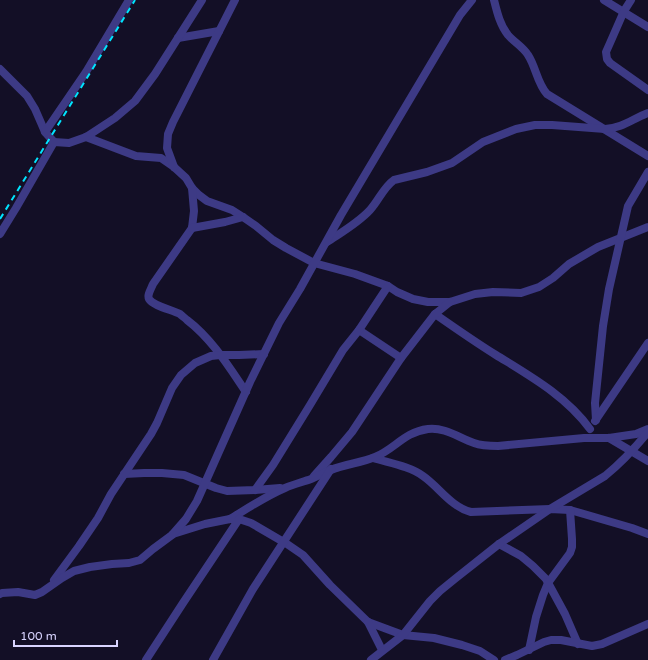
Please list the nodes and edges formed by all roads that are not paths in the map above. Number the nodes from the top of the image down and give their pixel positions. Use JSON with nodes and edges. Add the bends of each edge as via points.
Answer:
{"nodes":[{"id":1,"x":129,"y":0,"type":"edge"},
{"id":2,"x":202,"y":0,"type":"edge"},
{"id":3,"x":235,"y":0,"type":"edge"},
{"id":4,"x":472,"y":0,"type":"edge"},
{"id":5,"x":494,"y":0,"type":"edge"},
{"id":6,"x":604,"y":0,"type":"edge"},
{"id":7,"x":631,"y":0,"type":"edge"},
{"id":8,"x":624,"y":11,"type":"junction"},
{"id":9,"x":648,"y":27,"type":"edge"},
{"id":10,"x":219,"y":31,"type":"junction"},
{"id":11,"x":178,"y":38,"type":"junction"},
{"id":12,"x":0,"y":69,"type":"edge"},
{"id":13,"x":648,"y":90,"type":"edge"},
{"id":14,"x":648,"y":113,"type":"edge"},
{"id":15,"x":605,"y":129,"type":"junction"},
{"id":16,"x":45,"y":132,"type":"junction"},
{"id":17,"x":86,"y":137,"type":"junction"},
{"id":18,"x":54,"y":142,"type":"junction"},
{"id":19,"x":648,"y":156,"type":"edge"},
{"id":20,"x":174,"y":167,"type":"junction"},
{"id":21,"x":648,"y":172,"type":"edge"},
{"id":22,"x":192,"y":188,"type":"junction"},
{"id":23,"x":243,"y":217,"type":"junction"},
{"id":24,"x":648,"y":227,"type":"edge"},
{"id":25,"x":192,"y":228,"type":"junction"},
{"id":26,"x":0,"y":234,"type":"edge"},
{"id":27,"x":621,"y":237,"type":"junction"},
{"id":28,"x":324,"y":244,"type":"junction"},
{"id":29,"x":314,"y":263,"type":"junction"},
{"id":30,"x":388,"y":286,"type":"junction"},
{"id":31,"x":450,"y":302,"type":"junction"},
{"id":32,"x":435,"y":314,"type":"junction"},
{"id":33,"x":359,"y":330,"type":"junction"},
{"id":34,"x":648,"y":344,"type":"edge"},
{"id":35,"x":264,"y":354,"type":"junction"},
{"id":36,"x":220,"y":355,"type":"junction"},
{"id":37,"x":401,"y":358,"type":"junction"},
{"id":38,"x":246,"y":392,"type":"junction"},
{"id":39,"x":596,"y":420,"type":"junction"},
{"id":40,"x":590,"y":429,"type":"junction"},
{"id":41,"x":648,"y":429,"type":"edge"},
{"id":42,"x":648,"y":432,"type":"edge"},
{"id":43,"x":584,"y":438,"type":"junction"},
{"id":44,"x":609,"y":438,"type":"junction"},
{"id":45,"x":631,"y":451,"type":"junction"},
{"id":46,"x":373,"y":458,"type":"junction"},
{"id":47,"x":648,"y":461,"type":"edge"},
{"id":48,"x":331,"y":469,"type":"junction"},
{"id":49,"x":124,"y":474,"type":"junction"},
{"id":50,"x":310,"y":479,"type":"junction"},
{"id":51,"x":205,"y":483,"type":"junction"},
{"id":52,"x":285,"y":488,"type":"junction"},
{"id":53,"x":255,"y":490,"type":"junction"},
{"id":54,"x":550,"y":509,"type":"junction"},
{"id":55,"x":570,"y":510,"type":"junction"},
{"id":56,"x":239,"y":519,"type":"junction"},
{"id":57,"x":230,"y":520,"type":"junction"},
{"id":58,"x":172,"y":534,"type":"junction"},
{"id":59,"x":648,"y":534,"type":"edge"},
{"id":60,"x":284,"y":542,"type":"junction"},
{"id":61,"x":499,"y":544,"type":"junction"},
{"id":62,"x":548,"y":583,"type":"junction"},
{"id":63,"x":49,"y":588,"type":"junction"},
{"id":64,"x":0,"y":594,"type":"edge"},
{"id":65,"x":368,"y":622,"type":"junction"},
{"id":66,"x":648,"y":624,"type":"edge"},
{"id":67,"x":403,"y":635,"type":"junction"},
{"id":68,"x":578,"y":644,"type":"junction"},
{"id":69,"x":382,"y":650,"type":"junction"},
{"id":70,"x":529,"y":650,"type":"junction"},
{"id":71,"x":215,"y":659,"type":"edge"},
{"id":72,"x":146,"y":660,"type":"edge"},
{"id":73,"x":371,"y":660,"type":"edge"},
{"id":74,"x":494,"y":660,"type":"edge"},
{"id":75,"x":505,"y":660,"type":"edge"}],
"edges":[{"from":1,"to":16,"type":"street","via":[[86,72]]},
{"from":2,"to":11,"type":"street"},
{"from":3,"to":10,"type":"street"},
{"from":4,"to":28,"type":"street","via":[[460,15]]},
{"from":5,"to":15,"type":"street","via":[[507,34],[528,54],[543,90]]},
{"from":6,"to":8,"type":"street"},
{"from":7,"to":8,"type":"street"},
{"from":8,"to":9,"type":"street"},
{"from":8,"to":13,"type":"street","via":[[606,52],[607,58],[610,63]]},
{"from":10,"to":11,"type":"street"},
{"from":10,"to":20,"type":"street","via":[[168,134],[167,148]]},
{"from":11,"to":17,"type":"street","via":[[134,101],[115,118]]},
{"from":12,"to":16,"type":"street","via":[[27,96]]},
{"from":14,"to":15,"type":"street","via":[[621,127]]},
{"from":15,"to":19,"type":"street"},
{"from":15,"to":28,"type":"street","via":[[535,125],[500,135],[484,142],[452,163],[394,180],[371,209]]},
{"from":16,"to":18,"type":"street"},
{"from":17,"to":18,"type":"street","via":[[69,143]]},
{"from":17,"to":20,"type":"street","via":[[136,156],[160,158]]},
{"from":18,"to":26,"type":"street"},
{"from":20,"to":22,"type":"street"},
{"from":21,"to":27,"type":"street","via":[[628,206]]},
{"from":22,"to":23,"type":"street","via":[[207,201]]},
{"from":22,"to":25,"type":"street"},
{"from":23,"to":25,"type":"street"},
{"from":23,"to":29,"type":"street","via":[[286,248]]},
{"from":24,"to":27,"type":"street"},
{"from":25,"to":36,"type":"street","via":[[153,284],[149,299],[154,304],[180,314],[194,325]]},
{"from":27,"to":31,"type":"street","via":[[582,256],[539,287],[521,293],[475,294]]},
{"from":27,"to":39,"type":"street","via":[[602,326],[595,403]]},
{"from":28,"to":29,"type":"street"},
{"from":29,"to":30,"type":"street"},
{"from":29,"to":35,"type":"street"},
{"from":30,"to":31,"type":"street","via":[[413,299]]},
{"from":30,"to":33,"type":"street"},
{"from":31,"to":32,"type":"street"},
{"from":32,"to":37,"type":"street"},
{"from":32,"to":40,"type":"street","via":[[554,392],[577,412]]},
{"from":33,"to":37,"type":"street"},
{"from":33,"to":53,"type":"street","via":[[342,350],[273,465]]},
{"from":34,"to":39,"type":"street"},
{"from":35,"to":36,"type":"street"},
{"from":35,"to":38,"type":"street"},
{"from":36,"to":38,"type":"street"},
{"from":36,"to":49,"type":"street","via":[[210,356],[195,363],[181,375],[172,388],[151,434]]},
{"from":37,"to":50,"type":"street","via":[[352,432]]},
{"from":38,"to":51,"type":"street"},
{"from":39,"to":40,"type":"street"},
{"from":40,"to":43,"type":"street"},
{"from":41,"to":44,"type":"street","via":[[636,434]]},
{"from":42,"to":45,"type":"street"},
{"from":43,"to":44,"type":"street"},
{"from":43,"to":46,"type":"street","via":[[486,446],[443,430],[429,429],[407,436]]},
{"from":44,"to":45,"type":"street"},
{"from":45,"to":47,"type":"street"},
{"from":45,"to":54,"type":"street","via":[[605,476]]},
{"from":46,"to":48,"type":"street"},
{"from":46,"to":54,"type":"street","via":[[422,475],[464,511]]},
{"from":48,"to":50,"type":"street"},
{"from":48,"to":60,"type":"street"},
{"from":49,"to":51,"type":"street","via":[[184,475]]},
{"from":49,"to":63,"type":"street","via":[[98,518]]},
{"from":50,"to":52,"type":"street"},
{"from":51,"to":53,"type":"street","via":[[227,491]]},
{"from":51,"to":58,"type":"street","via":[[186,519]]},
{"from":52,"to":53,"type":"street"},
{"from":52,"to":57,"type":"street"},
{"from":54,"to":55,"type":"street"},
{"from":54,"to":61,"type":"street"},
{"from":55,"to":59,"type":"street"},
{"from":55,"to":62,"type":"street","via":[[572,547]]},
{"from":56,"to":57,"type":"street"},
{"from":56,"to":60,"type":"street"},
{"from":56,"to":72,"type":"street"},
{"from":57,"to":58,"type":"street"},
{"from":58,"to":63,"type":"street","via":[[140,560],[129,564],[112,564],[74,571]]},
{"from":60,"to":65,"type":"street","via":[[303,555]]},
{"from":60,"to":71,"type":"street","via":[[253,589]]},
{"from":61,"to":62,"type":"street","via":[[521,556]]},
{"from":61,"to":67,"type":"street","via":[[440,591]]},
{"from":62,"to":68,"type":"street"},
{"from":62,"to":70,"type":"street","via":[[536,617]]},
{"from":63,"to":64,"type":"street","via":[[35,595],[18,592]]},
{"from":65,"to":67,"type":"street"},
{"from":65,"to":69,"type":"street"},
{"from":66,"to":68,"type":"street","via":[[602,644]]},
{"from":67,"to":69,"type":"street"},
{"from":67,"to":74,"type":"street","via":[[434,638],[462,645],[480,651]]},
{"from":68,"to":70,"type":"street","via":[[551,640]]},
{"from":69,"to":73,"type":"street"},
{"from":70,"to":75,"type":"street"}]}
